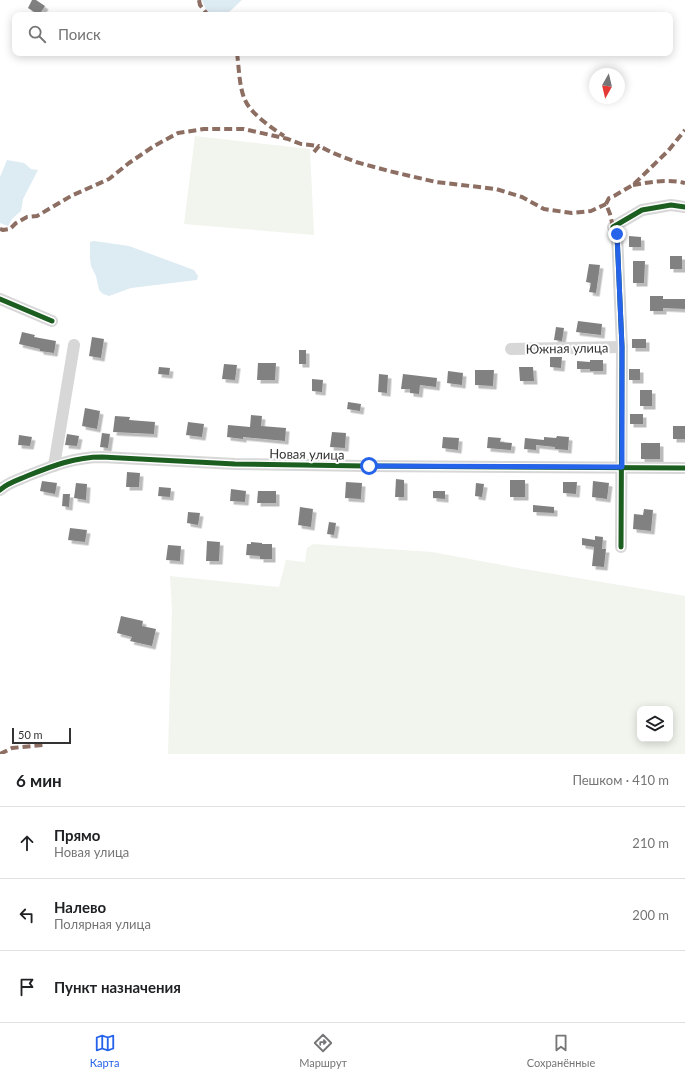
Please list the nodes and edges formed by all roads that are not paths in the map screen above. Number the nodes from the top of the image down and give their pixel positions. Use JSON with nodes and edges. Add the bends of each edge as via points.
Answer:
{"nodes":[{"id":1,"x":685,"y":207,"type":"edge"},
{"id":2,"x":0,"y":299,"type":"edge"},
{"id":3,"x":52,"y":321,"type":"dead end"},
{"id":4,"x":74,"y":345,"type":"dead end"},
{"id":5,"x":622,"y":347,"type":"junction"},
{"id":6,"x":511,"y":349,"type":"dead end"},
{"id":7,"x":54,"y":466,"type":"junction"},
{"id":8,"x":622,"y":467,"type":"junction"},
{"id":9,"x":685,"y":468,"type":"edge"},
{"id":10,"x":0,"y":490,"type":"edge"},
{"id":11,"x":621,"y":548,"type":"dead end"}],
"edges":[{"from":1,"to":5,"type":"street","via":[[671,205],[642,210],[612,227],[617,234]]},
{"from":2,"to":3,"type":"street"},
{"from":4,"to":7,"type":"street"},
{"from":5,"to":6,"type":"street","name":"Южная улица"},
{"from":5,"to":8,"type":"street"},
{"from":7,"to":8,"type":"street","name":"Новая улица","via":[[88,457],[102,457],[235,464]]},
{"from":7,"to":10,"type":"street","name":"Новая улица","via":[[12,482]]},
{"from":8,"to":9,"type":"street","name":"Новая улица"},
{"from":8,"to":11,"type":"street"}]}
